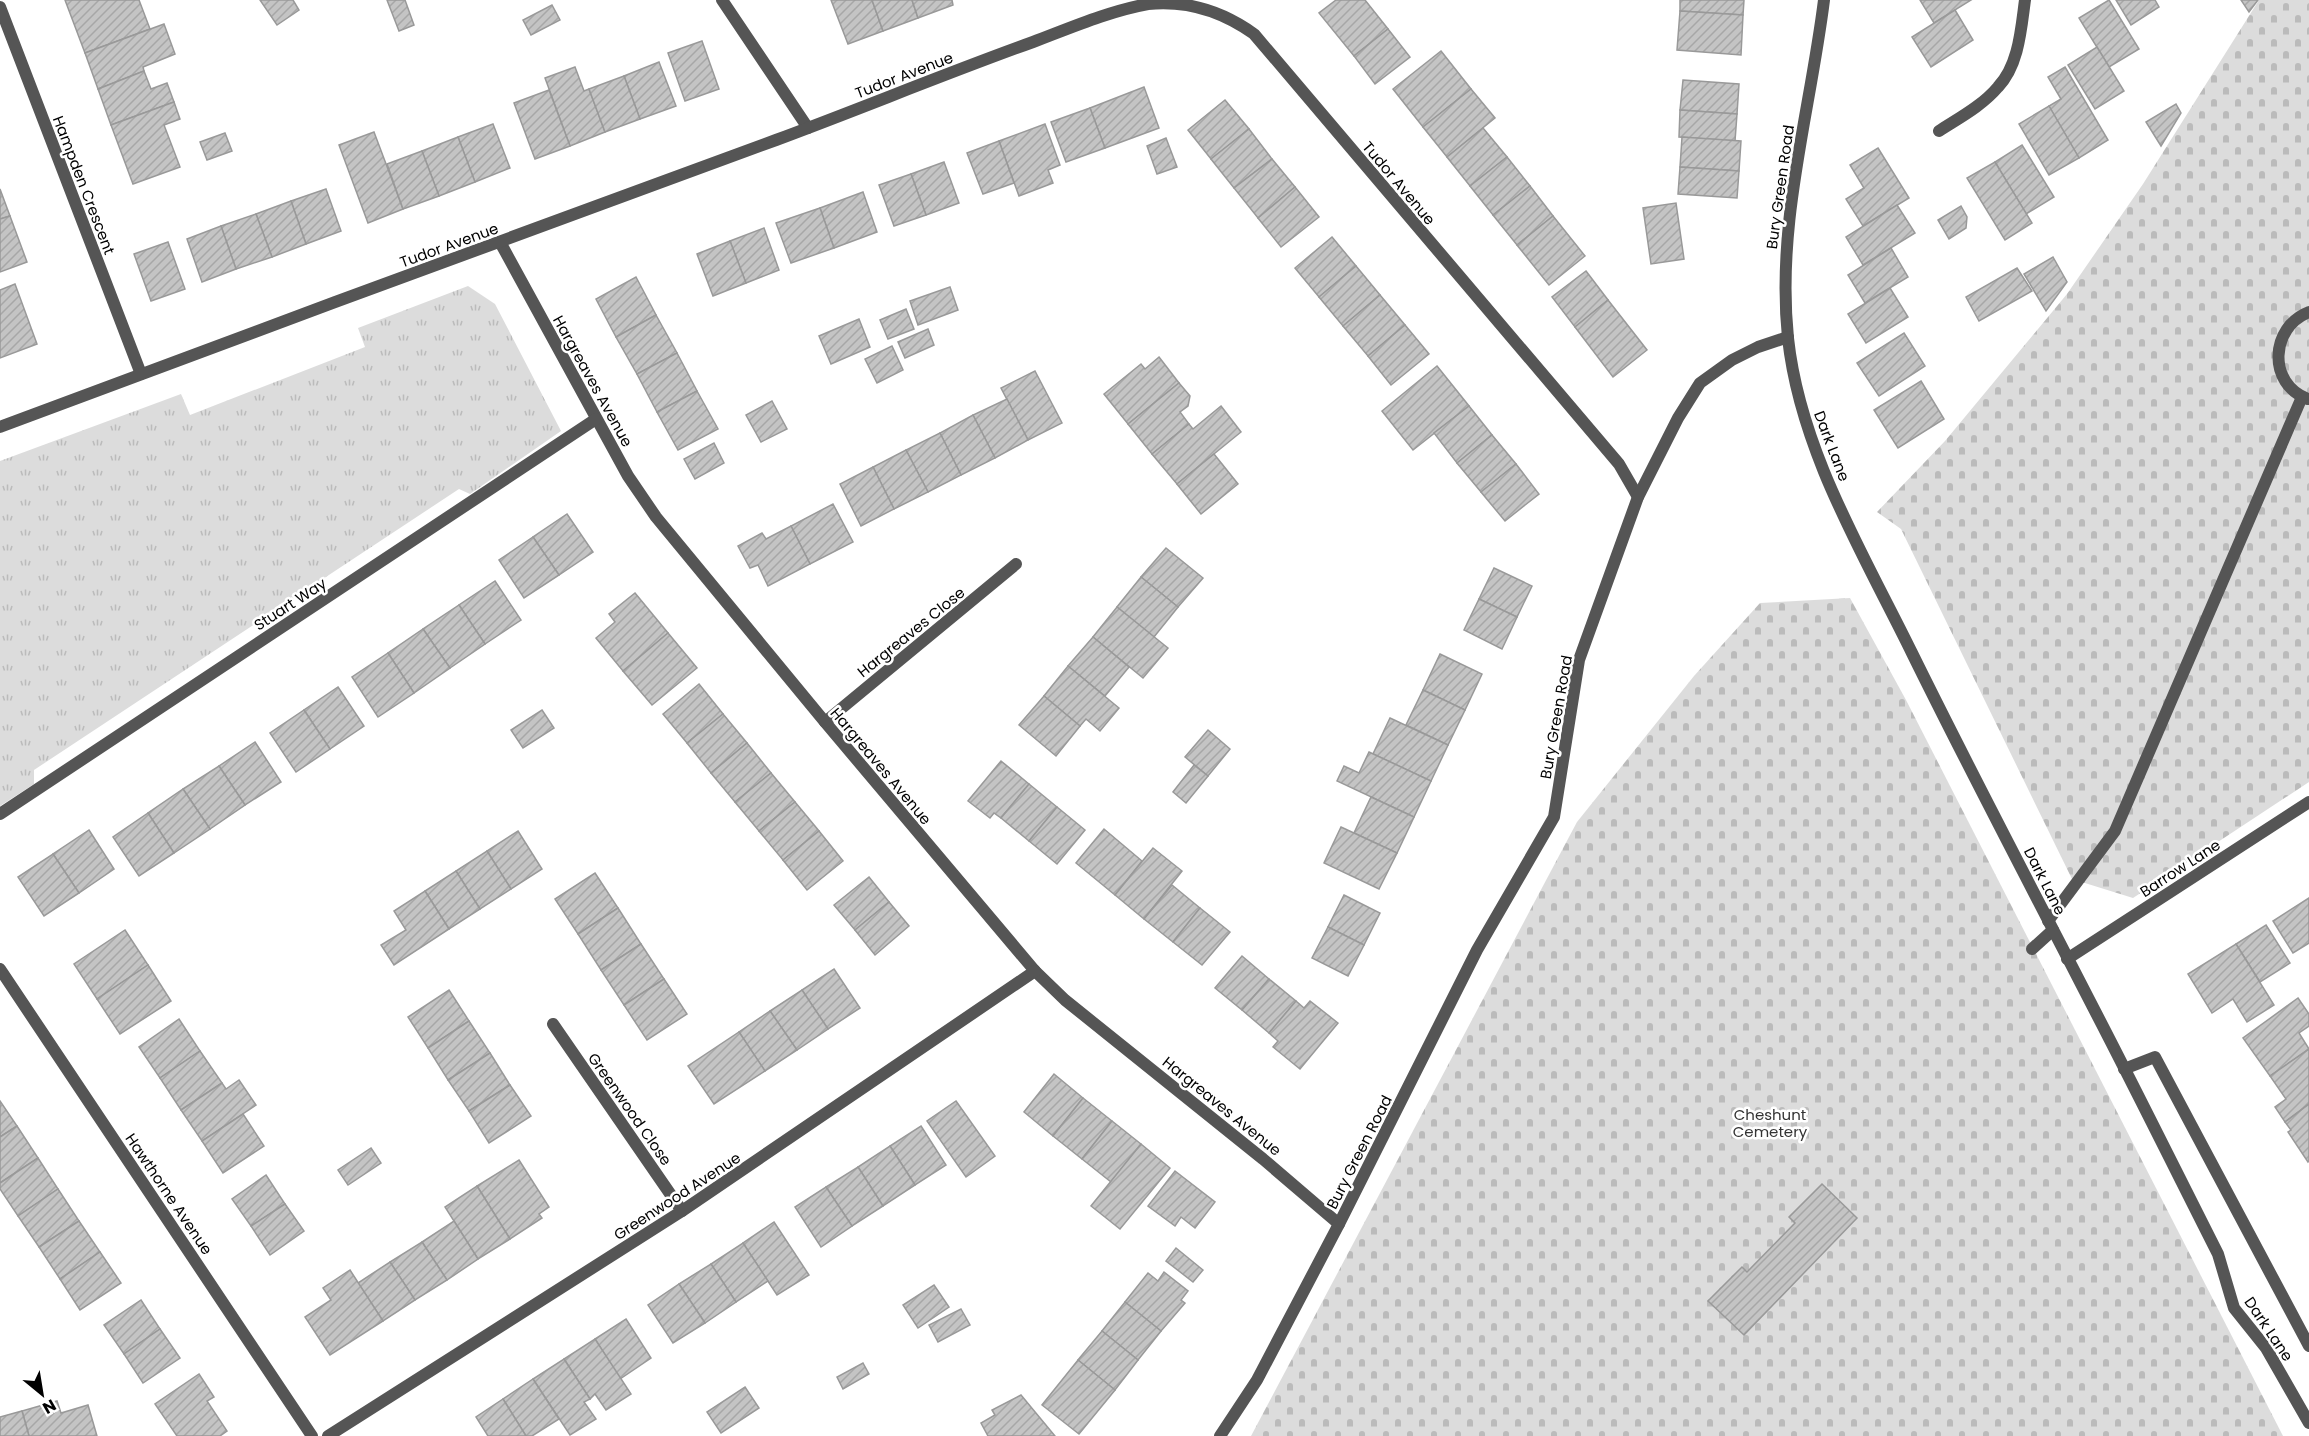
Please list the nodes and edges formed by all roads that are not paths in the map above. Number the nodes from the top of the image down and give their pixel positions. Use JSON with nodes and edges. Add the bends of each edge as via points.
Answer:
{"nodes":[{"id":1,"x":722,"y":0,"type":"edge"},
{"id":2,"x":1179,"y":0,"type":"edge"},
{"id":3,"x":1824,"y":0,"type":"edge"},
{"id":4,"x":2025,"y":0,"type":"edge"},
{"id":5,"x":0,"y":7,"type":"edge"},
{"id":6,"x":808,"y":128,"type":"junction"},
{"id":7,"x":1939,"y":131,"type":"dead end"},
{"id":8,"x":500,"y":242,"type":"junction"},
{"id":9,"x":2309,"y":312,"type":"edge"},
{"id":10,"x":1788,"y":337,"type":"junction"},
{"id":11,"x":141,"y":374,"type":"junction"},
{"id":12,"x":2305,"y":398,"type":"edge"},
{"id":13,"x":596,"y":419,"type":"junction"},
{"id":14,"x":0,"y":427,"type":"edge"},
{"id":15,"x":1638,"y":497,"type":"junction"},
{"id":16,"x":1016,"y":564,"type":"dead end"},
{"id":17,"x":825,"y":722,"type":"junction"},
{"id":18,"x":2309,"y":802,"type":"edge"},
{"id":19,"x":0,"y":814,"type":"edge"},
{"id":20,"x":2051,"y":926,"type":"junction"},
{"id":21,"x":2032,"y":949,"type":"dead end"},
{"id":22,"x":2067,"y":959,"type":"junction"},
{"id":23,"x":0,"y":969,"type":"edge"},
{"id":24,"x":1035,"y":971,"type":"junction"},
{"id":25,"x":553,"y":1024,"type":"dead end"},
{"id":26,"x":2124,"y":1069,"type":"junction"},
{"id":27,"x":682,"y":1211,"type":"junction"},
{"id":28,"x":1339,"y":1224,"type":"junction"},
{"id":29,"x":2309,"y":1346,"type":"edge"},
{"id":30,"x":2309,"y":1423,"type":"edge"},
{"id":31,"x":312,"y":1436,"type":"edge"},
{"id":32,"x":328,"y":1436,"type":"edge"},
{"id":33,"x":1220,"y":1436,"type":"edge"}],
"edges":[{"from":1,"to":6,"type":"street"},
{"from":2,"to":6,"type":"street","name":"Tudor Avenue","via":[[1148,3],[1103,17]]},
{"from":2,"to":15,"type":"street","name":"Tudor Avenue","via":[[1212,9],[1254,34],[1618,464]]},
{"from":3,"to":10,"type":"street","name":"Bury Green Road","via":[[1787,230]]},
{"from":4,"to":7,"type":"street","via":[[2018,46],[2000,86]]},
{"from":5,"to":11,"type":"street","name":"Hampden Crescent"},
{"from":6,"to":8,"type":"street","name":"Tudor Avenue"},
{"from":8,"to":11,"type":"street","name":"Tudor Avenue"},
{"from":8,"to":13,"type":"street","name":"Hargreaves Avenue"},
{"from":9,"to":12,"type":"street","via":[[2287,326],[2277,357],[2289,387]]},
{"from":10,"to":15,"type":"street","name":"Bury Green Road","via":[[1732,360],[1700,383]]},
{"from":10,"to":20,"type":"street","name":"Dark Lane","via":[[1805,422],[1826,477]]},
{"from":11,"to":14,"type":"street","name":"Tudor Avenue"},
{"from":12,"to":20,"type":"street","via":[[2115,831]]},
{"from":13,"to":17,"type":"street","name":"Hargreaves Avenue","via":[[656,517]]},
{"from":13,"to":19,"type":"street","name":"Stuart Way"},
{"from":15,"to":28,"type":"street","name":"Bury Green Road","via":[[1579,660],[1554,817],[1477,950]]},
{"from":16,"to":17,"type":"street","name":"Hargreaves Close"},
{"from":17,"to":24,"type":"street","name":"Hargreaves Avenue"},
{"from":18,"to":22,"type":"street","name":"Barrow Lane"},
{"from":20,"to":21,"type":"street"},
{"from":20,"to":22,"type":"street","name":"Dark Lane"},
{"from":22,"to":26,"type":"street","name":"Dark Lane"},
{"from":23,"to":31,"type":"street","name":"Hawthorne Avenue"},
{"from":24,"to":27,"type":"street","name":"Greenwood Avenue"},
{"from":24,"to":28,"type":"street","name":"Hargreaves Avenue","via":[[1065,1000]]},
{"from":25,"to":27,"type":"street","name":"Greenwood Close"},
{"from":26,"to":29,"type":"street","via":[[2155,1056]]},
{"from":26,"to":30,"type":"street","name":"Dark Lane","via":[[2218,1254],[2234,1308],[2266,1348]]},
{"from":27,"to":32,"type":"street","name":"Greenwood Avenue"},
{"from":28,"to":33,"type":"street","name":"Bury Green Road","via":[[1257,1380]]}]}
